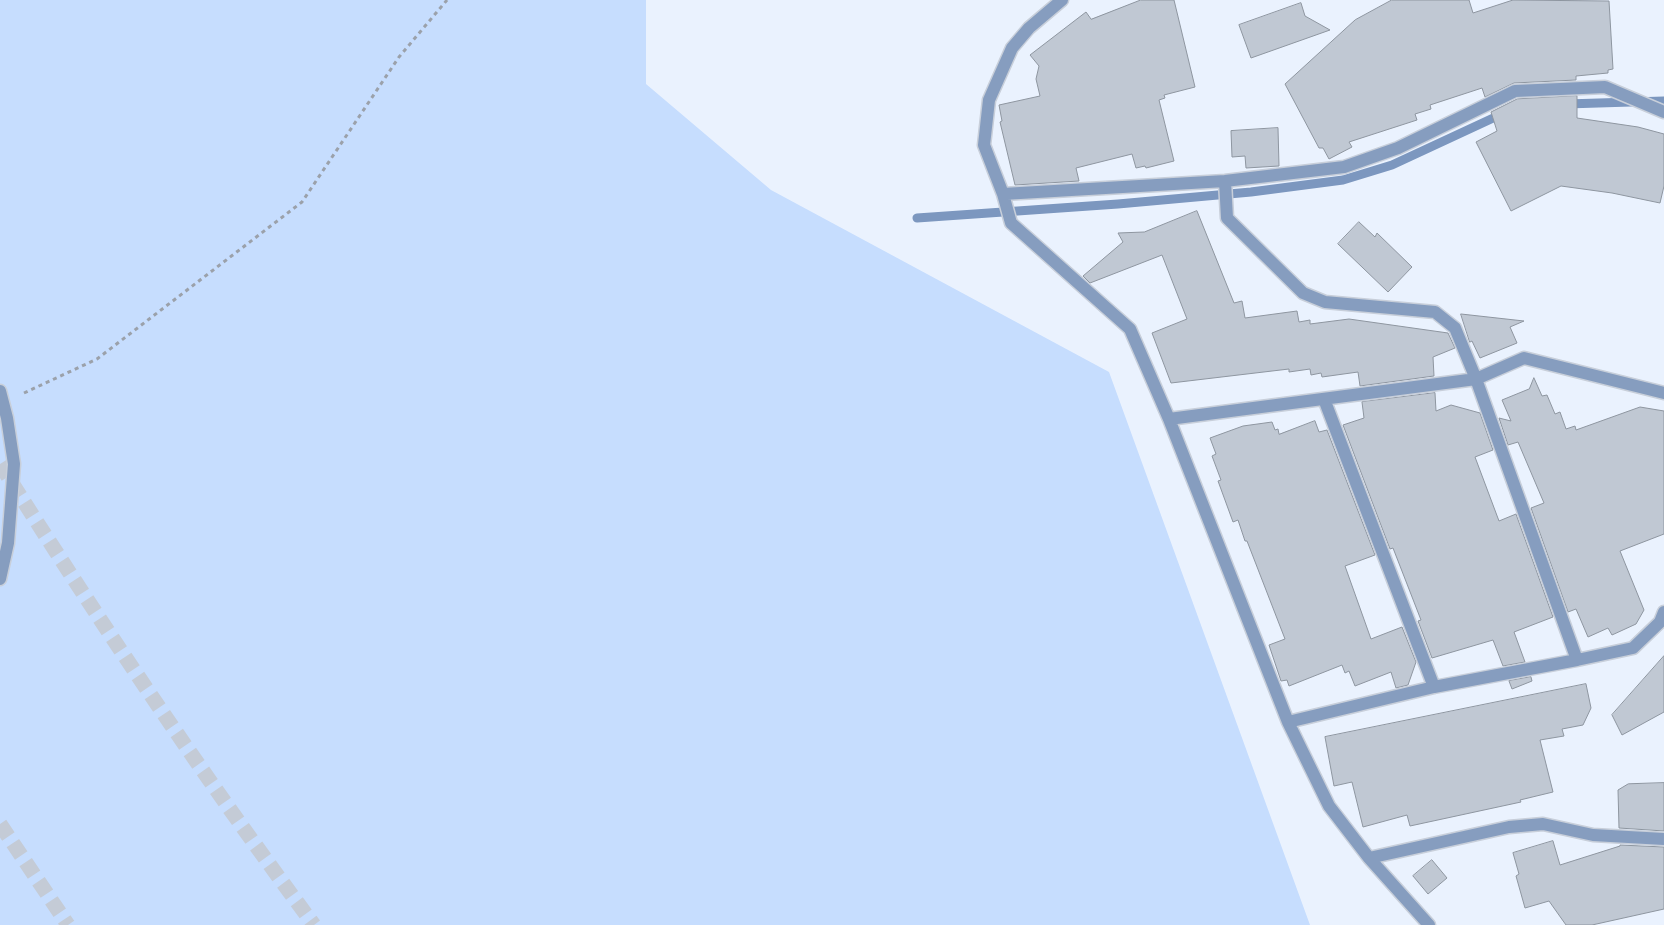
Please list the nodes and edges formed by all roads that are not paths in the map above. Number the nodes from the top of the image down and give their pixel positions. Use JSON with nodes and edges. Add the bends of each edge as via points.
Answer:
{"nodes":[{"id":1,"x":1062,"y":0,"type":"edge"},
{"id":2,"x":1664,"y":112,"type":"edge"},
{"id":3,"x":1225,"y":181,"type":"junction"},
{"id":4,"x":1004,"y":194,"type":"junction"},
{"id":5,"x":1476,"y":379,"type":"junction"},
{"id":6,"x":0,"y":391,"type":"edge"},
{"id":7,"x":1664,"y":393,"type":"edge"},
{"id":8,"x":1324,"y":399,"type":"junction"},
{"id":9,"x":1169,"y":419,"type":"junction"},
{"id":10,"x":0,"y":579,"type":"edge"},
{"id":11,"x":1664,"y":612,"type":"edge"},
{"id":12,"x":1577,"y":660,"type":"junction"},
{"id":13,"x":1434,"y":687,"type":"junction"},
{"id":14,"x":1288,"y":722,"type":"junction"},
{"id":15,"x":1664,"y":839,"type":"edge"},
{"id":16,"x":1368,"y":858,"type":"junction"},
{"id":17,"x":1429,"y":925,"type":"edge"}],
"edges":[{"from":1,"to":4,"type":"street","via":[[1029,28],[1012,48],[989,100],[984,145]]},
{"from":2,"to":3,"type":"street","via":[[1605,87],[1515,92],[1398,148],[1344,167]]},
{"from":3,"to":4,"type":"street"},
{"from":3,"to":5,"type":"street","via":[[1227,218],[1303,293],[1325,302],[1435,312],[1456,328]]},
{"from":4,"to":9,"type":"street","via":[[1012,223],[1130,329]]},
{"from":5,"to":7,"type":"street","via":[[1524,358]]},
{"from":5,"to":8,"type":"street"},
{"from":5,"to":12,"type":"street"},
{"from":6,"to":10,"type":"street","via":[[14,464],[8,542]]},
{"from":8,"to":9,"type":"street"},
{"from":8,"to":13,"type":"street"},
{"from":9,"to":14,"type":"street"},
{"from":11,"to":12,"type":"street","via":[[1660,622],[1633,648]]},
{"from":12,"to":13,"type":"street"},
{"from":13,"to":14,"type":"street"},
{"from":14,"to":16,"type":"street","via":[[1329,806]]},
{"from":15,"to":16,"type":"street","via":[[1593,835],[1543,824],[1509,827]]},
{"from":16,"to":17,"type":"street"}]}
